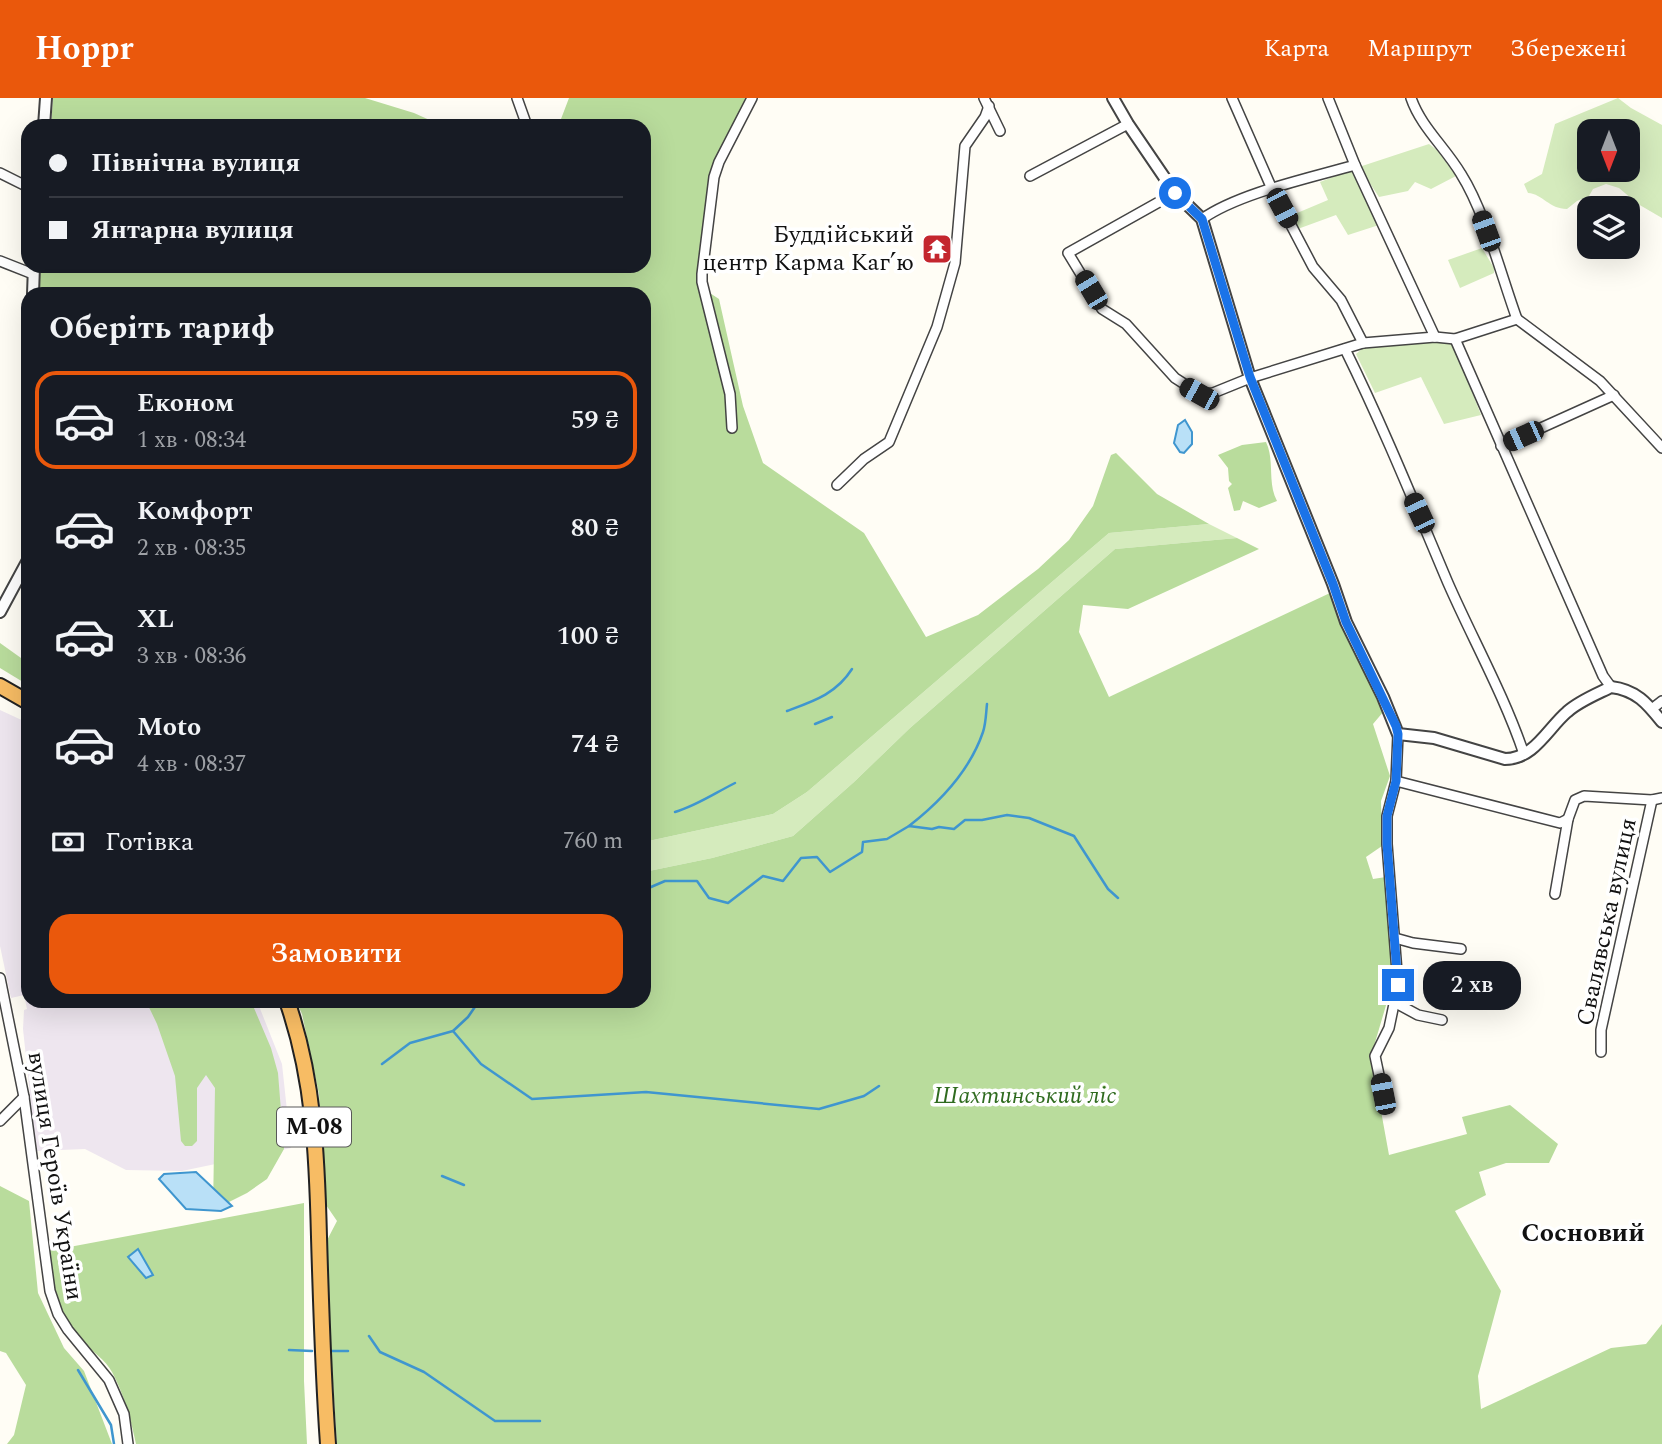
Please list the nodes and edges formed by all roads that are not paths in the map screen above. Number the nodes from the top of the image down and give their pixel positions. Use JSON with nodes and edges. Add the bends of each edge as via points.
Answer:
{"nodes":[{"id":1,"x":46,"y":98,"type":"edge"},
{"id":2,"x":517,"y":98,"type":"edge"},
{"id":3,"x":752,"y":98,"type":"edge"},
{"id":4,"x":1232,"y":98,"type":"edge"},
{"id":5,"x":1328,"y":98,"type":"edge"},
{"id":6,"x":1411,"y":98,"type":"edge"},
{"id":7,"x":1119,"y":100,"type":"edge"},
{"id":8,"x":986,"y":102,"type":"edge"},
{"id":9,"x":44,"y":119,"type":"edge"},
{"id":10,"x":524,"y":119,"type":"edge"},
{"id":11,"x":1128,"y":124,"type":"junction"},
{"id":12,"x":1000,"y":131,"type":"dead end"},
{"id":13,"x":1355,"y":165,"type":"junction"},
{"id":14,"x":0,"y":173,"type":"edge"},
{"id":15,"x":1030,"y":176,"type":"dead end"},
{"id":16,"x":21,"y":184,"type":"edge"},
{"id":17,"x":1272,"y":189,"type":"junction"},
{"id":18,"x":1175,"y":193,"type":"junction"},
{"id":19,"x":1202,"y":219,"type":"junction"},
{"id":20,"x":0,"y":261,"type":"edge"},
{"id":21,"x":21,"y":267,"type":"edge"},
{"id":22,"x":1517,"y":319,"type":"junction"},
{"id":23,"x":1435,"y":337,"type":"junction"},
{"id":24,"x":1455,"y":338,"type":"junction"},
{"id":25,"x":1363,"y":343,"type":"junction"},
{"id":26,"x":1345,"y":349,"type":"junction"},
{"id":27,"x":1250,"y":377,"type":"junction"},
{"id":28,"x":1614,"y":395,"type":"junction"},
{"id":29,"x":732,"y":428,"type":"dead end"},
{"id":30,"x":1501,"y":446,"type":"junction"},
{"id":31,"x":1662,"y":449,"type":"edge"},
{"id":32,"x":837,"y":485,"type":"dead end"},
{"id":33,"x":21,"y":573,"type":"edge"},
{"id":34,"x":0,"y":612,"type":"edge"},
{"id":35,"x":0,"y":686,"type":"edge"},
{"id":36,"x":1611,"y":687,"type":"junction"},
{"id":37,"x":21,"y":698,"type":"edge"},
{"id":38,"x":1657,"y":705,"type":"edge"},
{"id":39,"x":1662,"y":722,"type":"edge"},
{"id":40,"x":1398,"y":734,"type":"junction"},
{"id":41,"x":1524,"y":754,"type":"junction"},
{"id":42,"x":1396,"y":781,"type":"junction"},
{"id":43,"x":1657,"y":799,"type":"edge"},
{"id":44,"x":1568,"y":819,"type":"junction"},
{"id":45,"x":1555,"y":894,"type":"dead end"},
{"id":46,"x":1395,"y":938,"type":"junction"},
{"id":47,"x":1461,"y":949,"type":"dead end"},
{"id":48,"x":0,"y":978,"type":"edge"},
{"id":49,"x":1394,"y":1002,"type":"junction"},
{"id":50,"x":290,"y":1008,"type":"edge"},
{"id":51,"x":1442,"y":1020,"type":"dead end"},
{"id":52,"x":1601,"y":1052,"type":"dead end"},
{"id":53,"x":1383,"y":1094,"type":"dead end"},
{"id":54,"x":24,"y":1097,"type":"junction"},
{"id":55,"x":0,"y":1121,"type":"edge"},
{"id":56,"x":128,"y":1444,"type":"edge"},
{"id":57,"x":328,"y":1444,"type":"edge"}],
"edges":[{"from":1,"to":9,"type":"street"},
{"from":2,"to":10,"type":"street"},
{"from":3,"to":29,"type":"street","via":[[719,162],[702,274],[730,394]]},
{"from":4,"to":17,"type":"street"},
{"from":5,"to":13,"type":"street"},
{"from":6,"to":22,"type":"street","via":[[1417,115],[1462,174]]},
{"from":7,"to":11,"type":"street"},
{"from":8,"to":12,"type":"street"},
{"from":8,"to":32,"type":"street","via":[[985,117],[965,146],[955,263],[937,327],[888,442]]},
{"from":11,"to":15,"type":"street"},
{"from":11,"to":18,"type":"street"},
{"from":13,"to":17,"type":"street"},
{"from":13,"to":23,"type":"street"},
{"from":14,"to":16,"type":"street"},
{"from":17,"to":19,"type":"street"},
{"from":17,"to":25,"type":"street","via":[[1313,267],[1341,300]]},
{"from":18,"to":19,"type":"street"},
{"from":18,"to":27,"type":"street","via":[[1068,253],[1102,309],[1126,324],[1186,387],[1199,394],[1213,393]]},
{"from":19,"to":27,"type":"street"},
{"from":20,"to":21,"type":"street"},
{"from":22,"to":24,"type":"street"},
{"from":22,"to":28,"type":"street"},
{"from":23,"to":24,"type":"street"},
{"from":23,"to":25,"type":"street"},
{"from":24,"to":30,"type":"street"},
{"from":25,"to":26,"type":"street"},
{"from":26,"to":27,"type":"street"},
{"from":26,"to":41,"type":"street"},
{"from":27,"to":40,"type":"street","via":[[1346,622]]},
{"from":28,"to":30,"type":"street"},
{"from":28,"to":31,"type":"street"},
{"from":30,"to":36,"type":"street"},
{"from":33,"to":34,"type":"street"},
{"from":35,"to":37,"type":"highway"},
{"from":36,"to":38,"type":"street","via":[[1627,689]]},
{"from":36,"to":41,"type":"street","via":[[1566,712]]},
{"from":38,"to":39,"type":"street"},
{"from":40,"to":41,"type":"street","via":[[1434,738],[1505,759]]},
{"from":40,"to":42,"type":"street"},
{"from":42,"to":44,"type":"street","via":[[1560,823]]},
{"from":42,"to":46,"type":"street","via":[[1387,816]]},
{"from":43,"to":44,"type":"street","via":[[1584,796],[1575,800]]},
{"from":43,"to":52,"type":"street","name":"Свалявська вулиця","via":[[1601,1030]]},
{"from":44,"to":45,"type":"street"},
{"from":46,"to":47,"type":"street"},
{"from":46,"to":49,"type":"street","via":[[1398,985]]},
{"from":48,"to":54,"type":"street","name":"вулиця Героїв України"},
{"from":49,"to":51,"type":"street","via":[[1418,1015]]},
{"from":49,"to":53,"type":"street","via":[[1390,1028],[1375,1056]]},
{"from":50,"to":57,"type":"highway","number":"М-08","via":[[305,1063],[314,1128]]},
{"from":54,"to":55,"type":"street"},
{"from":54,"to":56,"type":"street","name":"вулиця Героїв України","via":[[52,1298],[68,1330],[109,1380],[124,1414]]}]}
